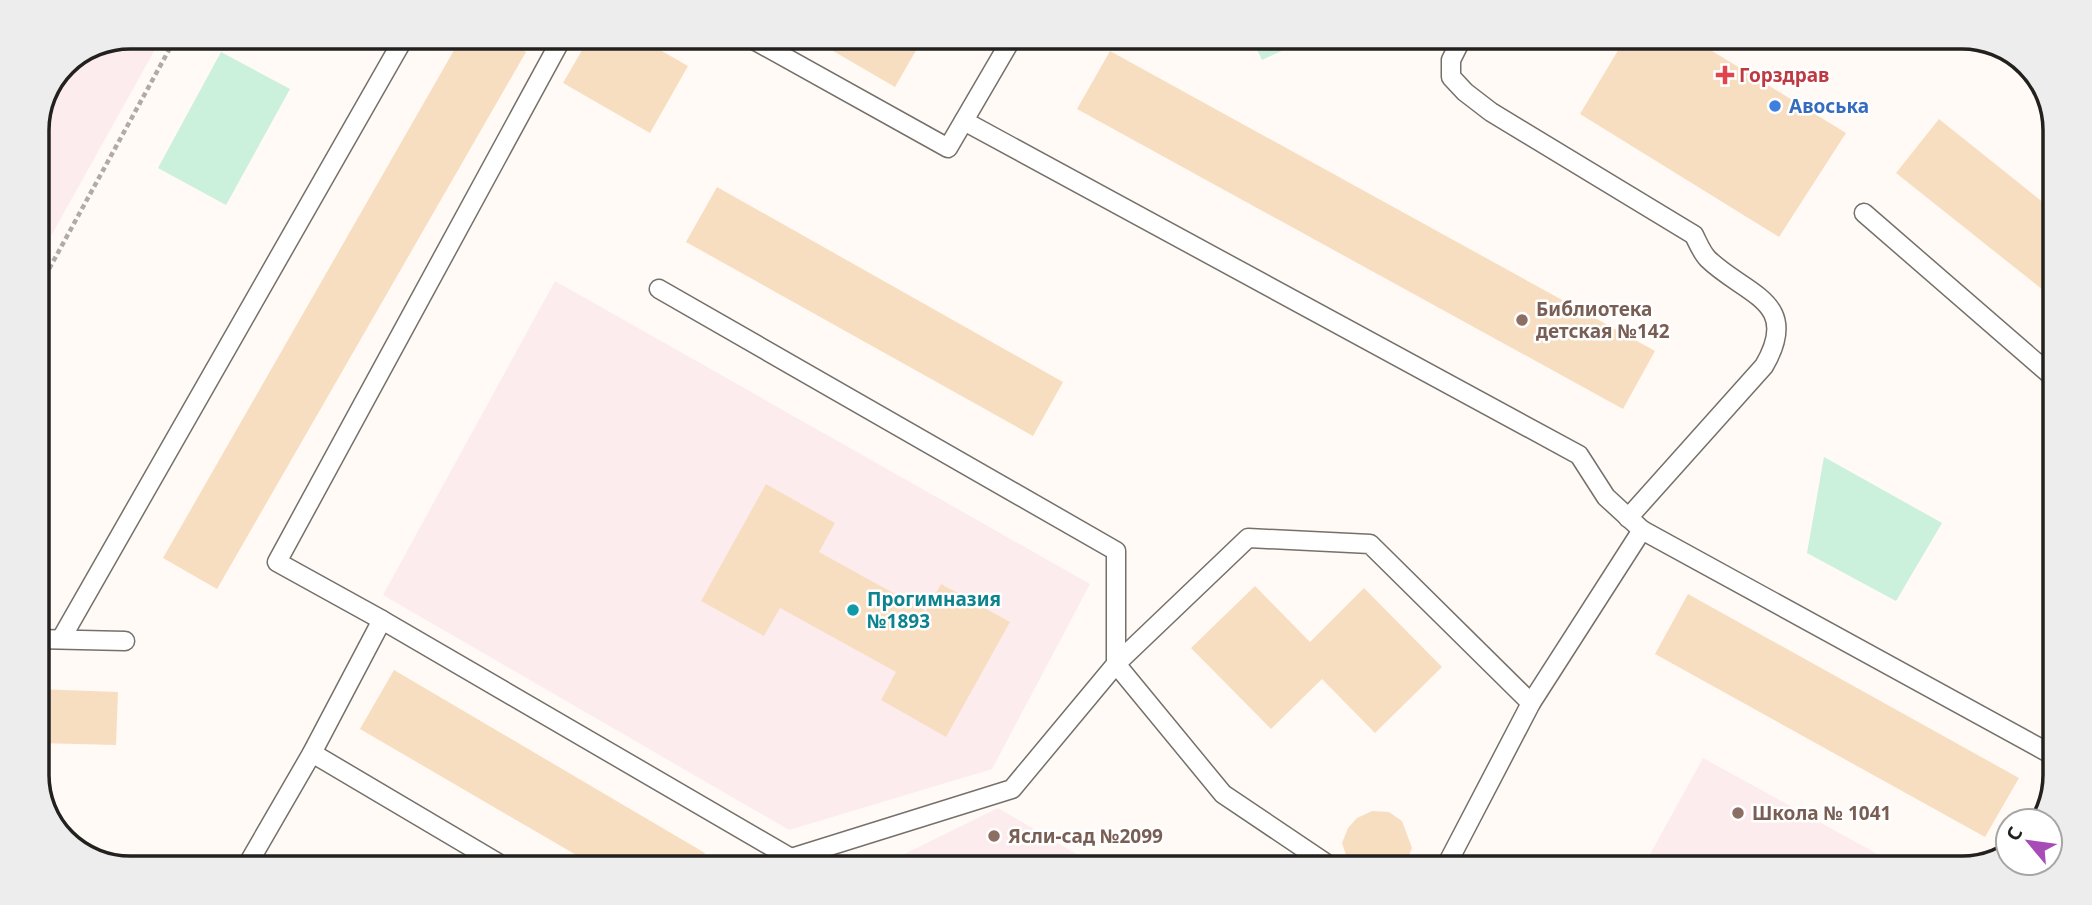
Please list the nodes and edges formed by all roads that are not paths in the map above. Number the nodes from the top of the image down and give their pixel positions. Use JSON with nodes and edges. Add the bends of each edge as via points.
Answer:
{"nodes":[{"id":1,"x":398,"y":49,"type":"edge"},
{"id":2,"x":556,"y":49,"type":"edge"},
{"id":3,"x":770,"y":49,"type":"edge"},
{"id":4,"x":1006,"y":49,"type":"edge"},
{"id":5,"x":1456,"y":49,"type":"edge"},
{"id":6,"x":964,"y":121,"type":"junction"},
{"id":7,"x":1864,"y":213,"type":"dead end"},
{"id":8,"x":659,"y":289,"type":"dead end"},
{"id":9,"x":2043,"y":368,"type":"edge"},
{"id":10,"x":1635,"y":524,"type":"junction"},
{"id":11,"x":382,"y":620,"type":"junction"},
{"id":12,"x":49,"y":639,"type":"edge"},
{"id":13,"x":61,"y":639,"type":"junction"},
{"id":14,"x":125,"y":641,"type":"dead end"},
{"id":15,"x":1116,"y":664,"type":"junction"},
{"id":16,"x":1531,"y":703,"type":"junction"},
{"id":17,"x":2043,"y":750,"type":"edge"},
{"id":18,"x":312,"y":753,"type":"junction"},
{"id":19,"x":252,"y":856,"type":"edge"},
{"id":20,"x":486,"y":856,"type":"edge"},
{"id":21,"x":783,"y":856,"type":"edge"},
{"id":22,"x":806,"y":856,"type":"edge"},
{"id":23,"x":1315,"y":856,"type":"edge"},
{"id":24,"x":1451,"y":856,"type":"edge"}],
"edges":[{"from":1,"to":13,"type":"lane"},
{"from":2,"to":11,"type":"lane","via":[[277,562]]},
{"from":3,"to":6,"type":"lane","via":[[948,148]]},
{"from":4,"to":6,"type":"lane"},
{"from":5,"to":10,"type":"lane","via":[[1451,77],[1465,93],[1694,235],[1706,258],[1763,298],[1778,322],[1776,346],[1764,366]]},
{"from":6,"to":10,"type":"lane","via":[[1579,455],[1606,497]]},
{"from":7,"to":9,"type":"lane"},
{"from":8,"to":15,"type":"lane","via":[[1116,551]]},
{"from":10,"to":16,"type":"lane"},
{"from":10,"to":17,"type":"lane"},
{"from":11,"to":18,"type":"lane"},
{"from":11,"to":21,"type":"lane"},
{"from":12,"to":13,"type":"lane"},
{"from":13,"to":14,"type":"lane"},
{"from":15,"to":16,"type":"lane","via":[[1248,538],[1370,544]]},
{"from":15,"to":22,"type":"lane","via":[[1012,789]]},
{"from":15,"to":23,"type":"lane","via":[[1223,793]]},
{"from":16,"to":24,"type":"lane"},
{"from":18,"to":19,"type":"lane"},
{"from":18,"to":20,"type":"lane"}]}
